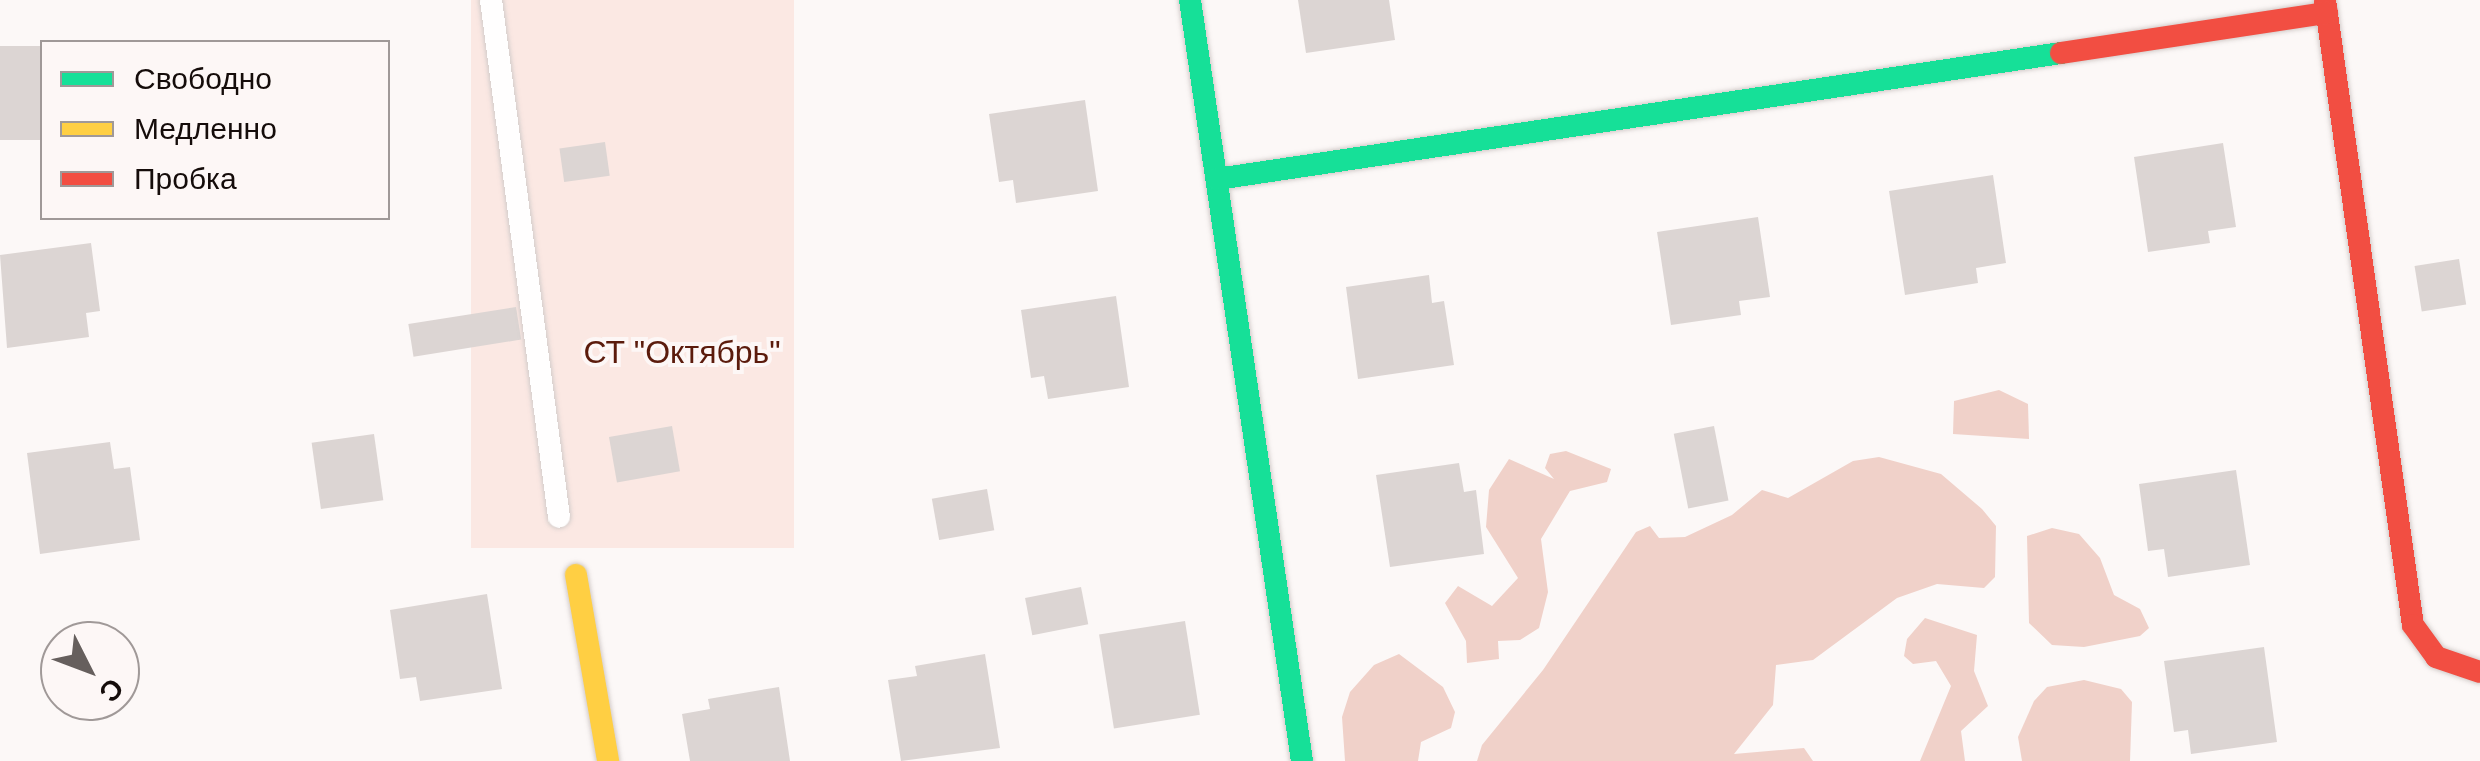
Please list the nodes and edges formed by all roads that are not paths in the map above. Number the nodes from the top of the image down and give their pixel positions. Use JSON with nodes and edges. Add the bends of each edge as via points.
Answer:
{"nodes":[{"id":1,"x":490,"y":0,"type":"edge"},
{"id":2,"x":1190,"y":0,"type":"edge"},
{"id":3,"x":2326,"y":6,"type":"edge"},
{"id":4,"x":1217,"y":179,"type":"junction"},
{"id":5,"x":559,"y":516,"type":"dead end"},
{"id":6,"x":576,"y":574,"type":"dead end"},
{"id":7,"x":2480,"y":672,"type":"edge"},
{"id":8,"x":608,"y":761,"type":"edge"},
{"id":9,"x":1302,"y":761,"type":"edge"}],
"edges":[{"from":1,"to":5,"type":"lane"},
{"from":2,"to":4,"type":"street"},
{"from":3,"to":4,"type":"street"},
{"from":3,"to":7,"type":"street","via":[[2413,625],[2436,657]]},
{"from":4,"to":9,"type":"street"},
{"from":6,"to":8,"type":"street"}]}
